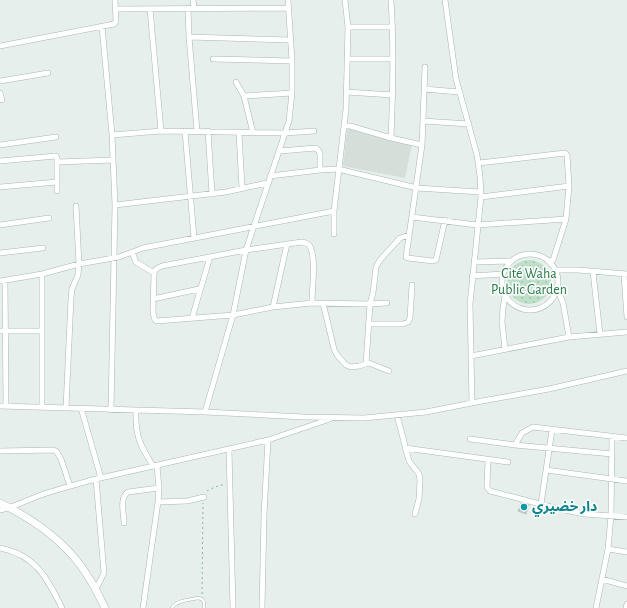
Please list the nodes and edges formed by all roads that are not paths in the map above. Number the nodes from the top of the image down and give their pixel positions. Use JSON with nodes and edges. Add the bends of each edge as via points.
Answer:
{"nodes":[{"id":1,"x":115,"y":0,"type":"edge"},
{"id":2,"x":194,"y":0,"type":"edge"},
{"id":3,"x":288,"y":0,"type":"edge"},
{"id":4,"x":345,"y":0,"type":"edge"},
{"id":5,"x":391,"y":0,"type":"edge"},
{"id":6,"x":445,"y":0,"type":"edge"},
{"id":7,"x":191,"y":8,"type":"junction"},
{"id":8,"x":288,"y":8,"type":"junction"},
{"id":9,"x":116,"y":9,"type":"junction"},
{"id":10,"x":150,"y":9,"type":"junction"},
{"id":11,"x":102,"y":26,"type":"junction"},
{"id":12,"x":348,"y":27,"type":"junction"},
{"id":13,"x":393,"y":27,"type":"junction"},
{"id":14,"x":189,"y":37,"type":"junction"},
{"id":15,"x":290,"y":40,"type":"junction"},
{"id":16,"x":0,"y":46,"type":"edge"},
{"id":17,"x":213,"y":58,"type":"dead end"},
{"id":18,"x":348,"y":59,"type":"junction"},
{"id":19,"x":393,"y":59,"type":"junction"},
{"id":20,"x":292,"y":62,"type":"junction"},
{"id":21,"x":425,"y":67,"type":"dead end"},
{"id":22,"x":48,"y":73,"type":"dead end"},
{"id":23,"x":0,"y":81,"type":"edge"},
{"id":24,"x":236,"y":82,"type":"dead end"},
{"id":25,"x":424,"y":89,"type":"junction"},
{"id":26,"x":346,"y":92,"type":"junction"},
{"id":27,"x":459,"y":92,"type":"junction"},
{"id":28,"x":0,"y":93,"type":"edge"},
{"id":29,"x":292,"y":93,"type":"junction"},
{"id":30,"x":393,"y":95,"type":"junction"},
{"id":31,"x":244,"y":96,"type":"junction"},
{"id":32,"x":2,"y":100,"type":"dead end"},
{"id":33,"x":423,"y":121,"type":"junction"},
{"id":34,"x":469,"y":124,"type":"junction"},
{"id":35,"x":344,"y":126,"type":"junction"},
{"id":36,"x":161,"y":131,"type":"junction"},
{"id":37,"x":185,"y":131,"type":"junction"},
{"id":38,"x":197,"y":131,"type":"junction"},
{"id":39,"x":208,"y":131,"type":"junction"},
{"id":40,"x":314,"y":131,"type":"dead end"},
{"id":41,"x":239,"y":133,"type":"junction"},
{"id":42,"x":253,"y":133,"type":"junction"},
{"id":43,"x":286,"y":133,"type":"junction"},
{"id":44,"x":112,"y":134,"type":"junction"},
{"id":45,"x":56,"y":137,"type":"dead end"},
{"id":46,"x":391,"y":138,"type":"junction"},
{"id":47,"x":0,"y":145,"type":"edge"},
{"id":48,"x":422,"y":145,"type":"junction"},
{"id":49,"x":280,"y":150,"type":"junction"},
{"id":50,"x":113,"y":160,"type":"junction"},
{"id":51,"x":0,"y":161,"type":"edge"},
{"id":52,"x":57,"y":162,"type":"junction"},
{"id":53,"x":478,"y":163,"type":"junction"},
{"id":54,"x":338,"y":169,"type":"junction"},
{"id":55,"x":320,"y":170,"type":"junction"},
{"id":56,"x":270,"y":176,"type":"junction"},
{"id":57,"x":57,"y":182,"type":"junction"},
{"id":58,"x":267,"y":183,"type":"junction"},
{"id":59,"x":569,"y":186,"type":"junction"},
{"id":60,"x":0,"y":187,"type":"edge"},
{"id":61,"x":242,"y":188,"type":"junction"},
{"id":62,"x":417,"y":188,"type":"junction"},
{"id":63,"x":57,"y":191,"type":"dead end"},
{"id":64,"x":212,"y":194,"type":"junction"},
{"id":65,"x":480,"y":195,"type":"junction"},
{"id":66,"x":191,"y":197,"type":"junction"},
{"id":67,"x":115,"y":205,"type":"junction"},
{"id":68,"x":76,"y":206,"type":"dead end"},
{"id":69,"x":334,"y":211,"type":"junction"},
{"id":70,"x":412,"y":217,"type":"junction"},
{"id":71,"x":49,"y":218,"type":"dead end"},
{"id":72,"x":566,"y":218,"type":"junction"},
{"id":73,"x":445,"y":220,"type":"junction"},
{"id":74,"x":0,"y":225,"type":"edge"},
{"id":75,"x":477,"y":225,"type":"junction"},
{"id":76,"x":253,"y":227,"type":"junction"},
{"id":77,"x":334,"y":234,"type":"dead end"},
{"id":78,"x":409,"y":235,"type":"junction"},
{"id":79,"x":194,"y":238,"type":"junction"},
{"id":80,"x":287,"y":244,"type":"junction"},
{"id":81,"x":43,"y":248,"type":"dead end"},
{"id":82,"x":246,"y":250,"type":"junction"},
{"id":83,"x":132,"y":252,"type":"junction"},
{"id":84,"x":0,"y":254,"type":"edge"},
{"id":85,"x":210,"y":256,"type":"junction"},
{"id":86,"x":113,"y":258,"type":"junction"},
{"id":87,"x":512,"y":261,"type":"junction"},
{"id":88,"x":548,"y":261,"type":"junction"},
{"id":89,"x":474,"y":262,"type":"junction"},
{"id":90,"x":79,"y":264,"type":"junction"},
{"id":91,"x":554,"y":268,"type":"junction"},
{"id":92,"x":593,"y":272,"type":"junction"},
{"id":93,"x":154,"y":273,"type":"junction"},
{"id":94,"x":42,"y":274,"type":"junction"},
{"id":95,"x":503,"y":274,"type":"junction"},
{"id":96,"x":626,"y":274,"type":"edge"},
{"id":97,"x":472,"y":276,"type":"junction"},
{"id":98,"x":2,"y":281,"type":"edge"},
{"id":99,"x":412,"y":285,"type":"dead end"},
{"id":100,"x":557,"y":288,"type":"junction"},
{"id":101,"x":199,"y":289,"type":"junction"},
{"id":102,"x":505,"y":296,"type":"junction"},
{"id":103,"x":153,"y":299,"type":"junction"},
{"id":104,"x":312,"y":303,"type":"junction"},
{"id":105,"x":323,"y":303,"type":"junction"},
{"id":106,"x":387,"y":303,"type":"dead end"},
{"id":107,"x":370,"y":304,"type":"junction"},
{"id":108,"x":274,"y":307,"type":"junction"},
{"id":109,"x":233,"y":315,"type":"junction"},
{"id":110,"x":627,"y":317,"type":"edge"},
{"id":111,"x":192,"y":318,"type":"junction"},
{"id":112,"x":368,"y":324,"type":"junction"},
{"id":113,"x":0,"y":331,"type":"edge"},
{"id":114,"x":6,"y":331,"type":"junction"},
{"id":115,"x":42,"y":331,"type":"junction"},
{"id":116,"x":627,"y":332,"type":"edge"},
{"id":117,"x":600,"y":334,"type":"junction"},
{"id":118,"x":569,"y":337,"type":"junction"},
{"id":119,"x":505,"y":349,"type":"junction"},
{"id":120,"x":471,"y":356,"type":"junction"},
{"id":121,"x":366,"y":364,"type":"junction"},
{"id":122,"x":389,"y":371,"type":"dead end"},
{"id":123,"x":627,"y":371,"type":"edge"},
{"id":124,"x":472,"y":403,"type":"junction"},
{"id":125,"x":3,"y":406,"type":"edge"},
{"id":126,"x":42,"y":407,"type":"junction"},
{"id":127,"x":66,"y":408,"type":"junction"},
{"id":128,"x":80,"y":408,"type":"junction"},
{"id":129,"x":111,"y":410,"type":"junction"},
{"id":130,"x":136,"y":410,"type":"junction"},
{"id":131,"x":205,"y":412,"type":"junction"},
{"id":132,"x":397,"y":415,"type":"junction"},
{"id":133,"x":304,"y":418,"type":"junction"},
{"id":134,"x":333,"y":418,"type":"junction"},
{"id":135,"x":305,"y":428,"type":"junction"},
{"id":136,"x":552,"y":430,"type":"junction"},
{"id":137,"x":612,"y":436,"type":"junction"},
{"id":138,"x":627,"y":438,"type":"edge"},
{"id":139,"x":470,"y":439,"type":"dead end"},
{"id":140,"x":268,"y":440,"type":"junction"},
{"id":141,"x":515,"y":445,"type":"junction"},
{"id":142,"x":405,"y":448,"type":"junction"},
{"id":143,"x":550,"y":448,"type":"junction"},
{"id":144,"x":0,"y":450,"type":"edge"},
{"id":145,"x":230,"y":450,"type":"junction"},
{"id":146,"x":612,"y":454,"type":"junction"},
{"id":147,"x":488,"y":460,"type":"junction"},
{"id":148,"x":508,"y":462,"type":"dead end"},
{"id":149,"x":155,"y":466,"type":"junction"},
{"id":150,"x":546,"y":470,"type":"junction"},
{"id":151,"x":98,"y":478,"type":"junction"},
{"id":152,"x":612,"y":479,"type":"junction"},
{"id":153,"x":627,"y":481,"type":"edge"},
{"id":154,"x":70,"y":486,"type":"junction"},
{"id":155,"x":159,"y":488,"type":"junction"},
{"id":156,"x":204,"y":497,"type":"road end"},
{"id":157,"x":158,"y":502,"type":"junction"},
{"id":158,"x":0,"y":503,"type":"edge"},
{"id":159,"x":541,"y":504,"type":"junction"},
{"id":160,"x":10,"y":508,"type":"junction"},
{"id":161,"x":0,"y":510,"type":"edge"},
{"id":162,"x":415,"y":514,"type":"dead end"},
{"id":163,"x":611,"y":516,"type":"junction"},
{"id":164,"x":627,"y":517,"type":"edge"},
{"id":165,"x":124,"y":523,"type":"dead end"},
{"id":166,"x":0,"y":548,"type":"edge"},
{"id":167,"x":608,"y":549,"type":"junction"},
{"id":168,"x":627,"y":552,"type":"edge"},
{"id":169,"x":602,"y":579,"type":"junction"},
{"id":170,"x":627,"y":586,"type":"edge"},
{"id":171,"x":96,"y":589,"type":"junction"},
{"id":172,"x":627,"y":604,"type":"edge"},
{"id":173,"x":62,"y":608,"type":"edge"},
{"id":174,"x":105,"y":608,"type":"edge"},
{"id":175,"x":143,"y":608,"type":"edge"},
{"id":176,"x":172,"y":608,"type":"edge"},
{"id":177,"x":204,"y":608,"type":"edge"},
{"id":178,"x":233,"y":608,"type":"edge"},
{"id":179,"x":262,"y":608,"type":"edge"},
{"id":180,"x":596,"y":608,"type":"edge"},
{"id":181,"x":626,"y":608,"type":"edge"}],
"edges":[{"from":1,"to":9,"type":"street"},
{"from":2,"to":7,"type":"street"},
{"from":3,"to":8,"type":"street"},
{"from":4,"to":12,"type":"street"},
{"from":5,"to":13,"type":"street"},
{"from":6,"to":27,"type":"street"},
{"from":7,"to":8,"type":"street"},
{"from":7,"to":10,"type":"street"},
{"from":7,"to":14,"type":"street"},
{"from":8,"to":15,"type":"street"},
{"from":9,"to":10,"type":"street"},
{"from":9,"to":11,"type":"street","via":[[116,22]]},
{"from":10,"to":36,"type":"street"},
{"from":11,"to":16,"type":"street"},
{"from":11,"to":44,"type":"street"},
{"from":12,"to":13,"type":"street"},
{"from":12,"to":18,"type":"street"},
{"from":13,"to":19,"type":"street"},
{"from":14,"to":15,"type":"street"},
{"from":14,"to":38,"type":"street"},
{"from":15,"to":20,"type":"street"},
{"from":17,"to":20,"type":"street"},
{"from":18,"to":19,"type":"street"},
{"from":18,"to":26,"type":"street"},
{"from":19,"to":30,"type":"street"},
{"from":20,"to":29,"type":"street"},
{"from":21,"to":25,"type":"street"},
{"from":22,"to":23,"type":"street"},
{"from":24,"to":31,"type":"street"},
{"from":25,"to":27,"type":"street"},
{"from":25,"to":33,"type":"street"},
{"from":26,"to":30,"type":"street"},
{"from":26,"to":35,"type":"street"},
{"from":27,"to":34,"type":"street"},
{"from":28,"to":32,"type":"street"},
{"from":29,"to":31,"type":"street"},
{"from":29,"to":43,"type":"street"},
{"from":30,"to":46,"type":"street"},
{"from":31,"to":42,"type":"street"},
{"from":33,"to":34,"type":"street"},
{"from":33,"to":48,"type":"street"},
{"from":34,"to":53,"type":"street"},
{"from":35,"to":46,"type":"street"},
{"from":35,"to":54,"type":"street"},
{"from":36,"to":37,"type":"street"},
{"from":36,"to":44,"type":"street"},
{"from":37,"to":38,"type":"street"},
{"from":37,"to":66,"type":"street"},
{"from":38,"to":39,"type":"street"},
{"from":39,"to":41,"type":"street"},
{"from":39,"to":64,"type":"street"},
{"from":40,"to":43,"type":"street"},
{"from":41,"to":42,"type":"street"},
{"from":41,"to":61,"type":"street"},
{"from":42,"to":43,"type":"street"},
{"from":43,"to":49,"type":"street"},
{"from":44,"to":50,"type":"street"},
{"from":45,"to":47,"type":"street"},
{"from":46,"to":48,"type":"street"},
{"from":48,"to":62,"type":"street"},
{"from":49,"to":55,"type":"street","via":[[316,148],[320,154]]},
{"from":49,"to":56,"type":"street"},
{"from":50,"to":52,"type":"street"},
{"from":50,"to":67,"type":"street"},
{"from":51,"to":52,"type":"street","via":[[55,155]]},
{"from":52,"to":57,"type":"street"},
{"from":53,"to":59,"type":"street","via":[[565,153]]},
{"from":53,"to":65,"type":"street"},
{"from":54,"to":55,"type":"street"},
{"from":54,"to":62,"type":"street"},
{"from":54,"to":69,"type":"street"},
{"from":55,"to":56,"type":"street"},
{"from":56,"to":58,"type":"street"},
{"from":57,"to":60,"type":"street"},
{"from":57,"to":63,"type":"street"},
{"from":58,"to":61,"type":"street"},
{"from":58,"to":76,"type":"street"},
{"from":59,"to":65,"type":"street"},
{"from":59,"to":72,"type":"street"},
{"from":61,"to":64,"type":"street"},
{"from":62,"to":65,"type":"street"},
{"from":62,"to":70,"type":"street"},
{"from":64,"to":66,"type":"street"},
{"from":65,"to":75,"type":"street"},
{"from":66,"to":67,"type":"street"},
{"from":66,"to":79,"type":"street"},
{"from":67,"to":86,"type":"street"},
{"from":68,"to":90,"type":"street"},
{"from":69,"to":76,"type":"street"},
{"from":69,"to":77,"type":"street"},
{"from":70,"to":73,"type":"street"},
{"from":70,"to":78,"type":"street"},
{"from":71,"to":74,"type":"street"},
{"from":72,"to":75,"type":"street"},
{"from":72,"to":88,"type":"street","via":[[553,260]]},
{"from":73,"to":75,"type":"street"},
{"from":73,"to":78,"type":"street","via":[[436,260],[408,258],[406,254]]},
{"from":75,"to":89,"type":"street"},
{"from":76,"to":79,"type":"street"},
{"from":76,"to":82,"type":"street"},
{"from":78,"to":107,"type":"street","via":[[400,238],[378,263]]},
{"from":79,"to":83,"type":"street"},
{"from":80,"to":82,"type":"street"},
{"from":80,"to":104,"type":"street","via":[[302,242],[308,244],[312,250]]},
{"from":80,"to":108,"type":"street"},
{"from":81,"to":84,"type":"street"},
{"from":82,"to":85,"type":"street"},
{"from":82,"to":109,"type":"street"},
{"from":83,"to":86,"type":"street"},
{"from":83,"to":93,"type":"street","via":[[136,262]]},
{"from":85,"to":93,"type":"street","via":[[162,266]]},
{"from":85,"to":101,"type":"street"},
{"from":86,"to":90,"type":"street"},
{"from":86,"to":129,"type":"street"},
{"from":87,"to":88,"type":"street","via":[[518,257],[534,255]]},
{"from":87,"to":89,"type":"street"},
{"from":87,"to":95,"type":"street"},
{"from":88,"to":91,"type":"street"},
{"from":89,"to":97,"type":"street"},
{"from":90,"to":94,"type":"street"},
{"from":90,"to":127,"type":"street","via":[[70,298]]},
{"from":91,"to":92,"type":"street"},
{"from":91,"to":100,"type":"street"},
{"from":92,"to":96,"type":"street"},
{"from":92,"to":117,"type":"street"},
{"from":93,"to":103,"type":"street"},
{"from":94,"to":98,"type":"street"},
{"from":94,"to":115,"type":"street"},
{"from":95,"to":97,"type":"street"},
{"from":95,"to":102,"type":"street","via":[[502,289]]},
{"from":96,"to":110,"type":"street"},
{"from":97,"to":120,"type":"street"},
{"from":98,"to":114,"type":"street"},
{"from":99,"to":112,"type":"street","via":[[408,322]]},
{"from":100,"to":102,"type":"street","via":[[547,304],[534,310],[520,308]]},
{"from":100,"to":118,"type":"street","via":[[563,303]]},
{"from":101,"to":103,"type":"street"},
{"from":101,"to":111,"type":"street"},
{"from":102,"to":119,"type":"street","via":[[502,317]]},
{"from":103,"to":111,"type":"street","via":[[156,321]]},
{"from":104,"to":105,"type":"street"},
{"from":104,"to":108,"type":"street"},
{"from":105,"to":107,"type":"street"},
{"from":105,"to":121,"type":"street","via":[[336,356],[351,367]]},
{"from":106,"to":107,"type":"street"},
{"from":107,"to":112,"type":"street"},
{"from":108,"to":109,"type":"street"},
{"from":109,"to":111,"type":"street"},
{"from":109,"to":131,"type":"street"},
{"from":112,"to":121,"type":"street"},
{"from":113,"to":114,"type":"street"},
{"from":114,"to":115,"type":"street"},
{"from":114,"to":125,"type":"street"},
{"from":115,"to":126,"type":"street"},
{"from":116,"to":117,"type":"street"},
{"from":117,"to":118,"type":"street"},
{"from":118,"to":119,"type":"street"},
{"from":119,"to":120,"type":"street"},
{"from":120,"to":124,"type":"street"},
{"from":121,"to":122,"type":"street"},
{"from":123,"to":124,"type":"street"},
{"from":124,"to":132,"type":"street"},
{"from":125,"to":126,"type":"street"},
{"from":126,"to":127,"type":"street"},
{"from":127,"to":128,"type":"street"},
{"from":128,"to":129,"type":"street"},
{"from":128,"to":151,"type":"street"},
{"from":129,"to":130,"type":"street"},
{"from":130,"to":131,"type":"street"},
{"from":130,"to":149,"type":"street","via":[[139,440],[144,452]]},
{"from":131,"to":133,"type":"street"},
{"from":132,"to":134,"type":"street"},
{"from":132,"to":142,"type":"street"},
{"from":133,"to":134,"type":"street"},
{"from":133,"to":135,"type":"street"},
{"from":134,"to":135,"type":"street"},
{"from":135,"to":140,"type":"street"},
{"from":136,"to":137,"type":"street"},
{"from":136,"to":141,"type":"street","via":[[529,428],[522,433]]},
{"from":136,"to":143,"type":"street"},
{"from":137,"to":138,"type":"street"},
{"from":137,"to":146,"type":"street"},
{"from":139,"to":141,"type":"street"},
{"from":140,"to":145,"type":"street"},
{"from":140,"to":179,"type":"street"},
{"from":141,"to":143,"type":"street"},
{"from":142,"to":147,"type":"street"},
{"from":142,"to":162,"type":"street","via":[[420,480]]},
{"from":143,"to":146,"type":"street"},
{"from":143,"to":150,"type":"street"},
{"from":144,"to":154,"type":"street","via":[[56,451]]},
{"from":145,"to":149,"type":"street"},
{"from":145,"to":178,"type":"street"},
{"from":146,"to":152,"type":"street"},
{"from":147,"to":148,"type":"street"},
{"from":147,"to":159,"type":"street","via":[[487,487],[490,491]]},
{"from":149,"to":151,"type":"street"},
{"from":149,"to":155,"type":"street"},
{"from":150,"to":152,"type":"street"},
{"from":150,"to":159,"type":"street"},
{"from":151,"to":154,"type":"street"},
{"from":151,"to":171,"type":"street","via":[[104,573]]},
{"from":152,"to":153,"type":"street"},
{"from":152,"to":163,"type":"street"},
{"from":154,"to":160,"type":"street"},
{"from":155,"to":157,"type":"street"},
{"from":155,"to":165,"type":"street","via":[[125,494]]},
{"from":156,"to":157,"type":"street","via":[[187,501]]},
{"from":157,"to":175,"type":"street"},
{"from":158,"to":160,"type":"street"},
{"from":159,"to":163,"type":"street","via":[[584,514]]},
{"from":160,"to":161,"type":"street"},
{"from":160,"to":171,"type":"street","via":[[56,539],[77,561]]},
{"from":163,"to":164,"type":"street"},
{"from":163,"to":167,"type":"street"},
{"from":166,"to":173,"type":"street","via":[[19,553],[36,566]]},
{"from":167,"to":168,"type":"street"},
{"from":167,"to":169,"type":"street"},
{"from":169,"to":170,"type":"street"},
{"from":169,"to":180,"type":"street"},
{"from":171,"to":174,"type":"street"},
{"from":172,"to":181,"type":"street"},
{"from":176,"to":177,"type":"lane","via":[[178,602],[202,599]]}]}
